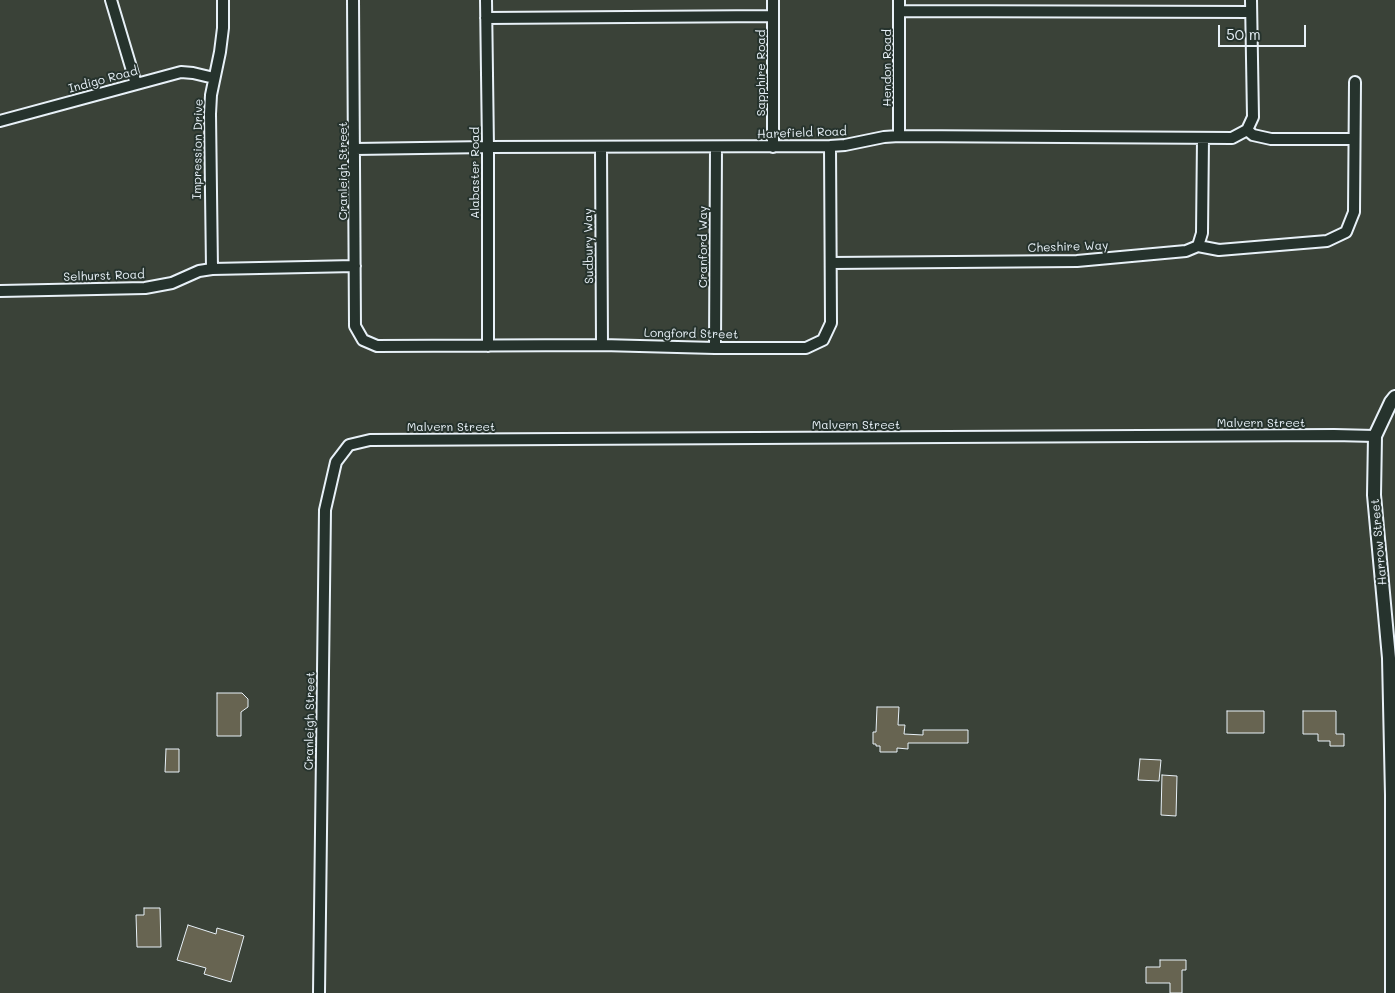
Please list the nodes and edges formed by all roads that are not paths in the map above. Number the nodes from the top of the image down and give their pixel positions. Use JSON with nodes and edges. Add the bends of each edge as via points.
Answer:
{"nodes":[{"id":1,"x":111,"y":0,"type":"edge"},
{"id":2,"x":223,"y":0,"type":"edge"},
{"id":3,"x":353,"y":0,"type":"edge"},
{"id":4,"x":486,"y":0,"type":"edge"},
{"id":5,"x":773,"y":0,"type":"edge"},
{"id":6,"x":899,"y":0,"type":"edge"},
{"id":7,"x":1251,"y":0,"type":"edge"},
{"id":8,"x":899,"y":11,"type":"junction"},
{"id":9,"x":1251,"y":12,"type":"junction"},
{"id":10,"x":773,"y":16,"type":"junction"},
{"id":11,"x":486,"y":18,"type":"junction"},
{"id":12,"x":214,"y":78,"type":"junction"},
{"id":13,"x":1355,"y":82,"type":"dead end"},
{"id":14,"x":136,"y":84,"type":"junction"},
{"id":15,"x":0,"y":121,"type":"edge"},
{"id":16,"x":1246,"y":130,"type":"junction"},
{"id":17,"x":899,"y":136,"type":"junction"},
{"id":18,"x":1202,"y":138,"type":"junction"},
{"id":19,"x":1354,"y":140,"type":"junction"},
{"id":20,"x":830,"y":146,"type":"junction"},
{"id":21,"x":488,"y":147,"type":"junction"},
{"id":22,"x":601,"y":147,"type":"junction"},
{"id":23,"x":716,"y":147,"type":"junction"},
{"id":24,"x":773,"y":147,"type":"junction"},
{"id":25,"x":355,"y":149,"type":"junction"},
{"id":26,"x":1198,"y":246,"type":"junction"},
{"id":27,"x":830,"y":263,"type":"junction"},
{"id":28,"x":355,"y":266,"type":"junction"},
{"id":29,"x":212,"y":269,"type":"junction"},
{"id":30,"x":0,"y":292,"type":"edge"},
{"id":31,"x":363,"y":340,"type":"joint"},
{"id":32,"x":602,"y":345,"type":"junction"},
{"id":33,"x":488,"y":346,"type":"junction"},
{"id":34,"x":716,"y":348,"type":"junction"},
{"id":35,"x":1395,"y":397,"type":"edge"},
{"id":36,"x":1375,"y":436,"type":"junction"},
{"id":37,"x":343,"y":453,"type":"joint"},
{"id":38,"x":319,"y":993,"type":"edge"},
{"id":39,"x":1392,"y":993,"type":"edge"}],
"edges":[{"from":1,"to":14,"type":"street"},
{"from":2,"to":12,"type":"street","name":"Impression Drive","via":[[223,28]]},
{"from":3,"to":25,"type":"street","name":"Cranleigh Street"},
{"from":4,"to":11,"type":"street","name":"Alabaster Road"},
{"from":5,"to":10,"type":"street","name":"Sapphire Road"},
{"from":6,"to":8,"type":"street","name":"Hendon Road"},
{"from":7,"to":9,"type":"street"},
{"from":8,"to":9,"type":"street"},
{"from":8,"to":17,"type":"street","name":"Hendon Road"},
{"from":9,"to":16,"type":"street","via":[[1253,117]]},
{"from":10,"to":11,"type":"street"},
{"from":10,"to":24,"type":"street","name":"Sapphire Road"},
{"from":11,"to":21,"type":"street","name":"Alabaster Road"},
{"from":12,"to":14,"type":"street","name":"Indigo Road","via":[[181,72]]},
{"from":12,"to":29,"type":"street","name":"Impression Drive","via":[[210,114]]},
{"from":13,"to":19,"type":"street"},
{"from":14,"to":15,"type":"street","name":"Indigo Road"},
{"from":16,"to":18,"type":"street","name":"Harefield Road","via":[[1232,138]]},
{"from":16,"to":19,"type":"street","via":[[1252,135],[1271,139]]},
{"from":17,"to":18,"type":"street","name":"Harefield Road"},
{"from":17,"to":20,"type":"street","name":"Harefield Road"},
{"from":18,"to":26,"type":"street","via":[[1202,233]]},
{"from":19,"to":26,"type":"street","via":[[1354,212],[1346,232],[1327,241],[1219,250]]},
{"from":20,"to":24,"type":"street","name":"Harefield Road"},
{"from":20,"to":27,"type":"street","name":"Longford Street"},
{"from":21,"to":22,"type":"street","name":"Harefield Road"},
{"from":21,"to":25,"type":"street","name":"Harefield Road"},
{"from":21,"to":33,"type":"street","name":"Alabaster Road"},
{"from":22,"to":23,"type":"street","name":"Harefield Road"},
{"from":22,"to":32,"type":"street","name":"Sudbury Way"},
{"from":23,"to":24,"type":"street","name":"Harefield Road"},
{"from":23,"to":34,"type":"street","name":"Cranford Way"},
{"from":25,"to":28,"type":"street","name":"Cranleigh Street"},
{"from":26,"to":27,"type":"street","name":"Cheshire Way","via":[[1186,251],[1077,261]]},
{"from":27,"to":34,"type":"street","name":"Longford Street","via":[[831,323],[823,340],[806,348]]},
{"from":28,"to":29,"type":"street","name":"Selhurst Road"},
{"from":28,"to":31,"type":"street","name":"Cranleigh Street","via":[[356,326]]},
{"from":29,"to":30,"type":"street","name":"Selhurst Road","via":[[145,288]]},
{"from":31,"to":33,"type":"street","name":"Longford Street","via":[[377,346]]},
{"from":32,"to":33,"type":"street","name":"Longford Street"},
{"from":32,"to":34,"type":"street","name":"Longford Street"},
{"from":35,"to":36,"type":"street","name":"Harrow Street"},
{"from":36,"to":37,"type":"street","name":"Malvern Street","via":[[370,440],[349,445]]},
{"from":36,"to":39,"type":"street","name":"Harrow Street","via":[[1374,495],[1389,658]]},
{"from":37,"to":38,"type":"street","name":"Cranleigh Street","via":[[336,462],[325,510]]}]}
